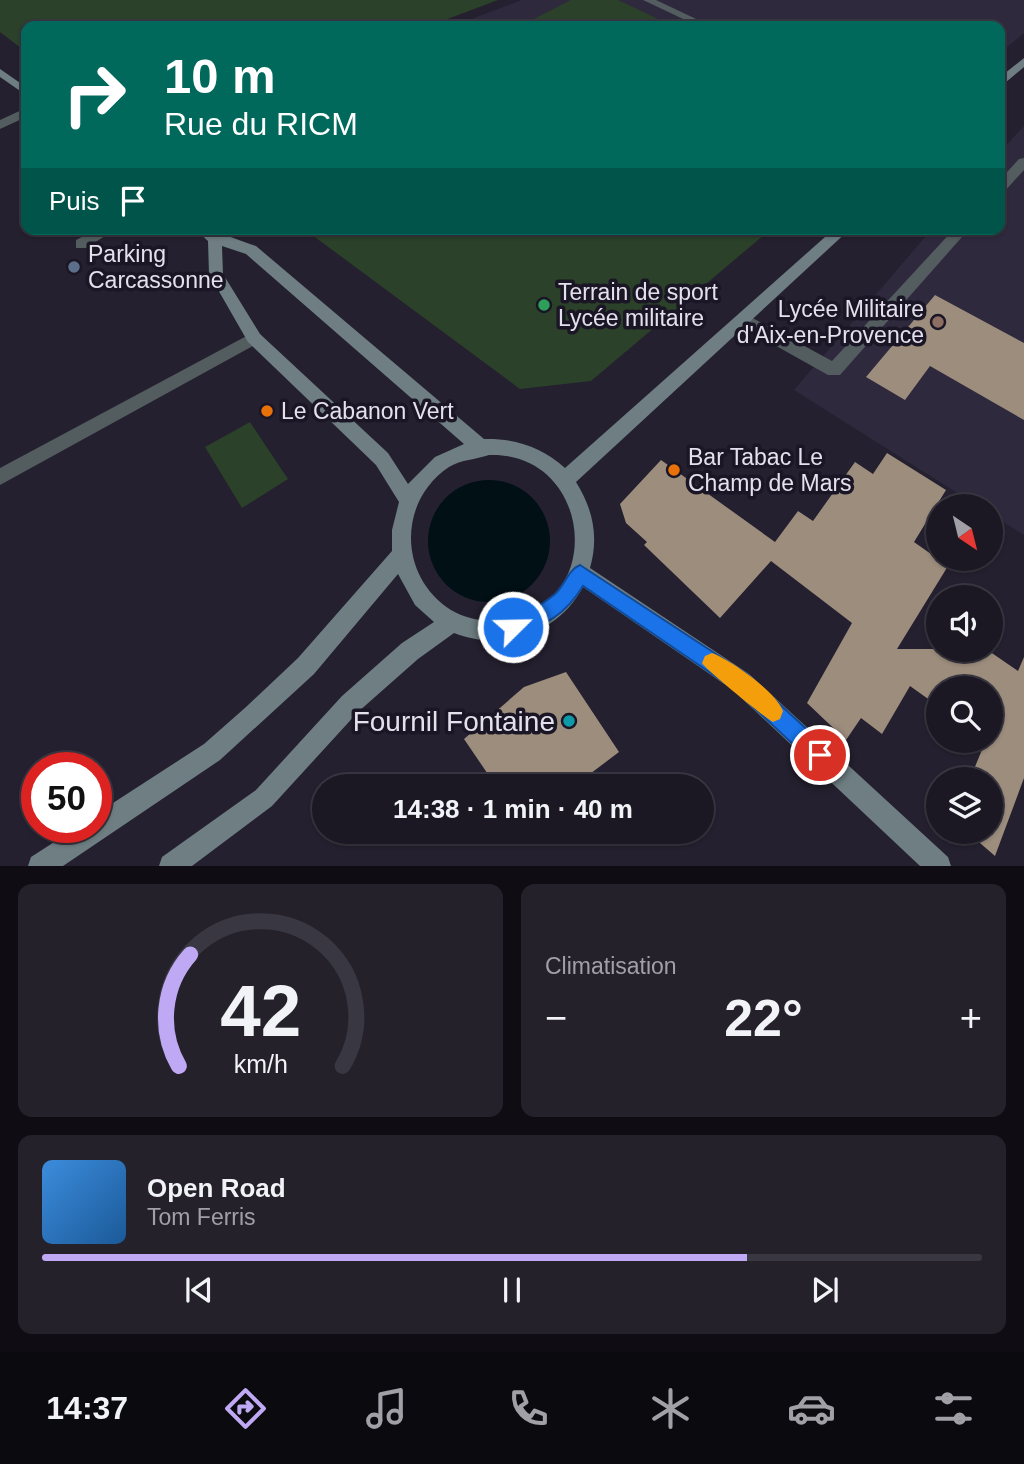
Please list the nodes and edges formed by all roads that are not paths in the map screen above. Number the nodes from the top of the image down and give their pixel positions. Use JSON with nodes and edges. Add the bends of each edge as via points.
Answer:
{"nodes":[{"id":1,"x":648,"y":0,"type":"edge"},
{"id":2,"x":695,"y":21,"type":"edge"},
{"id":3,"x":1024,"y":61,"type":"edge"},
{"id":4,"x":0,"y":72,"type":"edge"},
{"id":5,"x":1005,"y":79,"type":"edge"},
{"id":6,"x":21,"y":88,"type":"edge"},
{"id":7,"x":21,"y":114,"type":"edge"},
{"id":8,"x":0,"y":125,"type":"edge"},
{"id":9,"x":1024,"y":162,"type":"edge"},
{"id":10,"x":1005,"y":183,"type":"edge"},
{"id":11,"x":98,"y":235,"type":"edge"},
{"id":12,"x":209,"y":235,"type":"edge"},
{"id":13,"x":212,"y":235,"type":"edge"},
{"id":14,"x":836,"y":235,"type":"edge"},
{"id":15,"x":957,"y":235,"type":"edge"},
{"id":16,"x":81,"y":244,"type":"dead end"},
{"id":17,"x":743,"y":320,"type":"junction"},
{"id":18,"x":254,"y":338,"type":"junction"},
{"id":19,"x":483,"y":449,"type":"junction"},
{"id":20,"x":0,"y":477,"type":"edge"},
{"id":21,"x":566,"y":479,"type":"junction"},
{"id":22,"x":408,"y":500,"type":"junction"},
{"id":23,"x":400,"y":557,"type":"junction"},
{"id":24,"x":580,"y":573,"type":"junction"},
{"id":25,"x":452,"y":622,"type":"junction"},
{"id":26,"x":40,"y":866,"type":"edge"},
{"id":27,"x":171,"y":866,"type":"edge"},
{"id":28,"x":939,"y":866,"type":"edge"}],
"edges":[{"from":1,"to":2,"type":"lane"},
{"from":3,"to":5,"type":"main road"},
{"from":4,"to":6,"type":"main road"},
{"from":7,"to":8,"type":"lane"},
{"from":9,"to":10,"type":"lane"},
{"from":11,"to":16,"type":"lane"},
{"from":12,"to":18,"type":"main road","via":[[216,274]]},
{"from":13,"to":19,"type":"main road","via":[[251,250]]},
{"from":14,"to":17,"type":"main road"},
{"from":15,"to":17,"type":"lane","via":[[834,370]]},
{"from":17,"to":21,"type":"main road"},
{"from":18,"to":20,"type":"lane"},
{"from":18,"to":22,"type":"main road","via":[[382,459]]},
{"from":19,"to":21,"type":"main road","via":[[528,454]]},
{"from":19,"to":22,"type":"main road","via":[[439,465]]},
{"from":21,"to":24,"type":"main road","via":[[580,500],[587,524]]},
{"from":22,"to":23,"type":"main road","via":[[399,528]]},
{"from":23,"to":25,"type":"main road","via":[[409,583],[427,606]]},
{"from":23,"to":26,"type":"main road","via":[[306,666],[212,752]]},
{"from":24,"to":25,"type":"main road","via":[[565,598],[532,620],[513,627],[482,629]]},
{"from":24,"to":28,"type":"main road","via":[[741,682]]},
{"from":25,"to":27,"type":"main road","via":[[351,704],[264,798]]}]}
